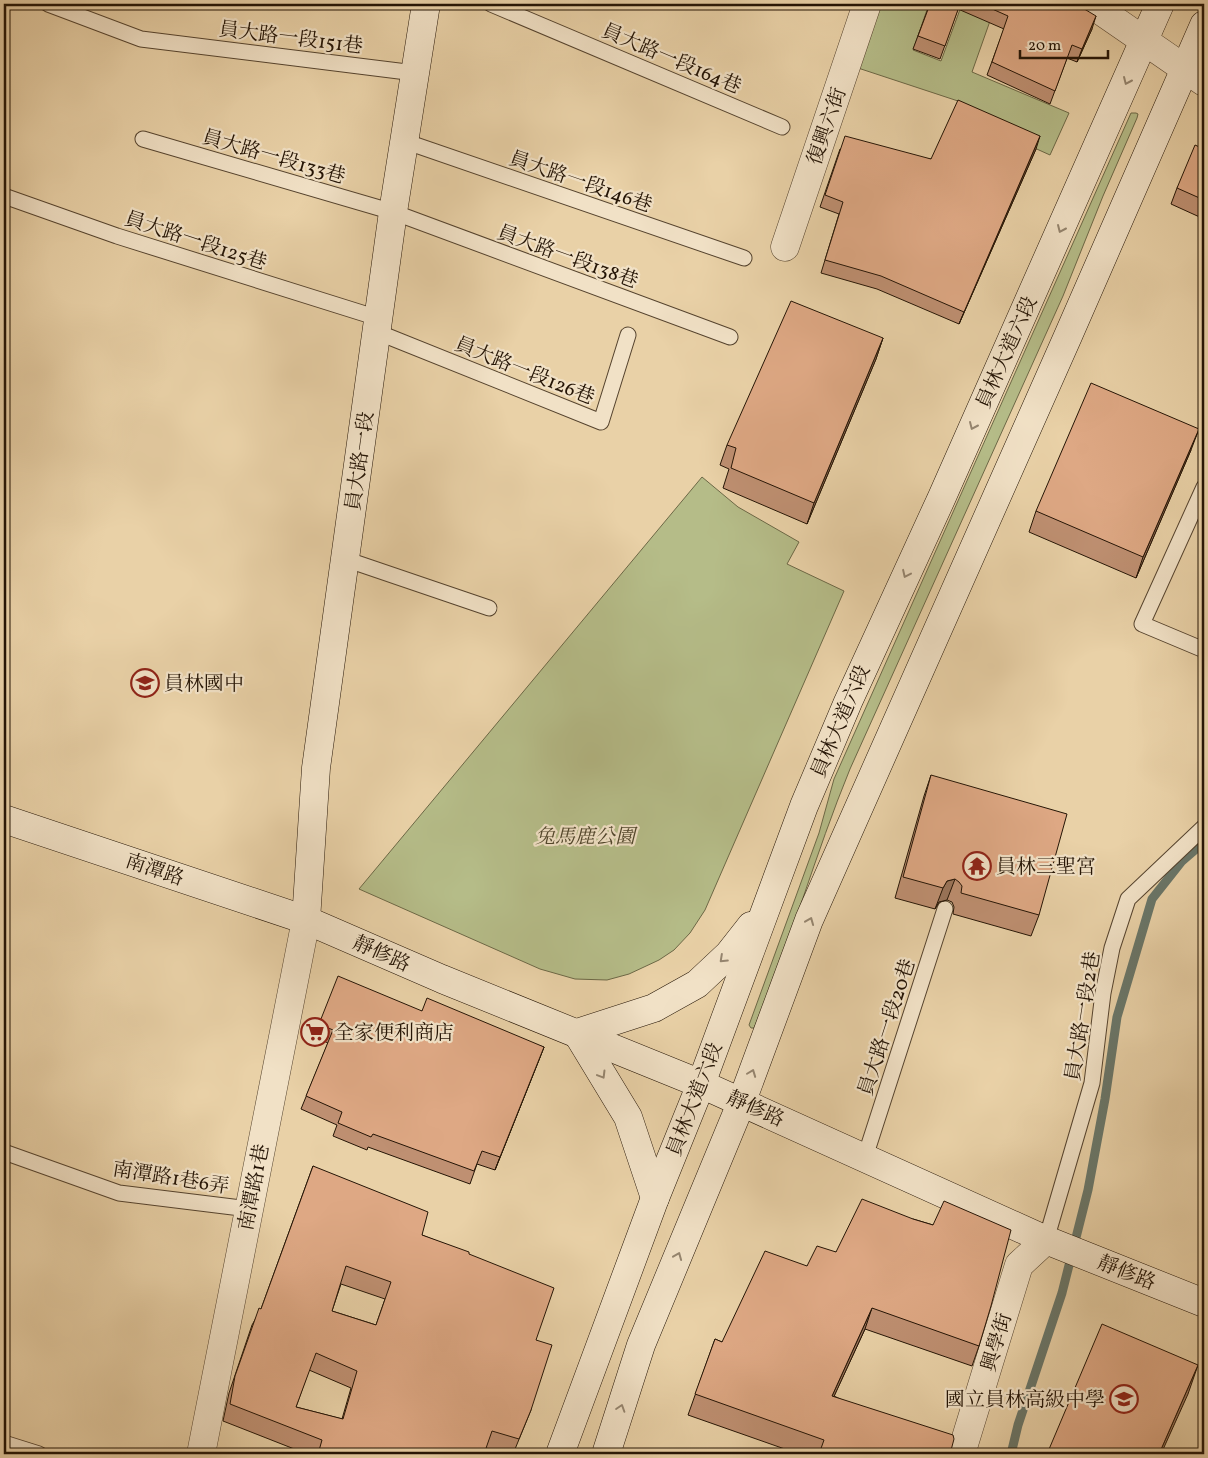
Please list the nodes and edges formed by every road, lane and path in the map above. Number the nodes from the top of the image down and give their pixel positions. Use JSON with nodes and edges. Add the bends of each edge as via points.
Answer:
{"nodes":[{"id":1,"x":48,"y":4,"type":"edge"},
{"id":2,"x":426,"y":4,"type":"edge"},
{"id":3,"x":492,"y":4,"type":"edge"},
{"id":4,"x":867,"y":4,"type":"edge"},
{"id":5,"x":1090,"y":4,"type":"edge"},
{"id":6,"x":1160,"y":4,"type":"edge"},
{"id":7,"x":1204,"y":25,"type":"edge"},
{"id":8,"x":1144,"y":41,"type":"junction"},
{"id":9,"x":415,"y":73,"type":"junction"},
{"id":10,"x":1194,"y":75,"type":"edge"},
{"id":11,"x":782,"y":126,"type":"dead end"},
{"id":12,"x":143,"y":139,"type":"dead end"},
{"id":13,"x":404,"y":141,"type":"junction"},
{"id":14,"x":4,"y":196,"type":"edge"},
{"id":15,"x":393,"y":212,"type":"junction"},
{"id":16,"x":785,"y":247,"type":"dead end"},
{"id":17,"x":744,"y":258,"type":"dead end"},
{"id":18,"x":377,"y":325,"type":"junction"},
{"id":19,"x":628,"y":335,"type":"dead end"},
{"id":20,"x":730,"y":337,"type":"dead end"},
{"id":21,"x":1204,"y":487,"type":"edge"},
{"id":22,"x":345,"y":558,"type":"junction"},
{"id":23,"x":489,"y":608,"type":"dead end"},
{"id":24,"x":1204,"y":650,"type":"edge"},
{"id":25,"x":4,"y":819,"type":"edge"},
{"id":26,"x":1204,"y":828,"type":"edge"},
{"id":27,"x":766,"y":909,"type":"junction"},
{"id":28,"x":945,"y":909,"type":"edge"},
{"id":29,"x":306,"y":920,"type":"junction"},
{"id":30,"x":577,"y":1033,"type":"junction"},
{"id":31,"x":701,"y":1084,"type":"junction"},
{"id":32,"x":742,"y":1101,"type":"junction"},
{"id":33,"x":4,"y":1152,"type":"edge"},
{"id":34,"x":864,"y":1157,"type":"junction"},
{"id":35,"x":656,"y":1198,"type":"junction"},
{"id":36,"x":249,"y":1209,"type":"junction"},
{"id":37,"x":1046,"y":1240,"type":"junction"},
{"id":38,"x":1204,"y":1303,"type":"edge"},
{"id":39,"x":4,"y":1443,"type":"edge"},
{"id":40,"x":39,"y":1454,"type":"edge"},
{"id":41,"x":200,"y":1454,"type":"edge"},
{"id":42,"x":560,"y":1454,"type":"edge"},
{"id":43,"x":606,"y":1454,"type":"edge"},
{"id":44,"x":961,"y":1454,"type":"edge"}],
"edges":[{"from":1,"to":9,"type":"lane","name":"員大路一段151巷","via":[[141,39]]},
{"from":2,"to":9,"type":"street","name":"員大路一段"},
{"from":3,"to":11,"type":"lane","name":"員大路一段164巷"},
{"from":4,"to":16,"type":"street","name":"復興六街"},
{"from":5,"to":8,"type":"street"},
{"from":6,"to":8,"type":"street","name":"員林大道六段"},
{"from":7,"to":10,"type":"street"},
{"from":8,"to":10,"type":"street"},
{"from":8,"to":27,"type":"street","name":"員林大道六段","one_way":true,"via":[[848,702],[804,806]]},
{"from":9,"to":13,"type":"street","name":"員大路一段"},
{"from":32,"to":10,"type":"street","one_way":true,"via":[[810,920],[1068,336]]},
{"from":12,"to":15,"type":"lane","name":"員大路一段133巷"},
{"from":13,"to":15,"type":"street","name":"員大路一段"},
{"from":13,"to":17,"type":"lane","name":"員大路一段146巷"},
{"from":14,"to":18,"type":"lane","name":"員大路一段125巷"},
{"from":15,"to":18,"type":"street","name":"員大路一段"},
{"from":15,"to":20,"type":"lane","name":"員大路一段138巷"},
{"from":18,"to":19,"type":"lane","name":"員大路一段126巷","via":[[601,422]]},
{"from":18,"to":22,"type":"street","name":"員大路一段"},
{"from":21,"to":24,"type":"lane","via":[[1142,624]]},
{"from":22,"to":23,"type":"lane"},
{"from":22,"to":29,"type":"street","name":"員大路一段","via":[[316,768]]},
{"from":25,"to":29,"type":"street","name":"南潭路"},
{"from":26,"to":37,"type":"lane","name":"員大路一段2巷","via":[[1128,898],[1112,948],[1103,994],[1092,1083]]},
{"from":27,"to":30,"type":"street","one_way":true,"via":[[729,954],[697,984],[654,1008]]},
{"from":27,"to":31,"type":"street","name":"員林大道六段"},
{"from":28,"to":34,"type":"lane","name":"員大路一段20巷"},
{"from":29,"to":30,"type":"street","name":"靜修路"},
{"from":29,"to":36,"type":"street","name":"南潭路1巷"},
{"from":30,"to":31,"type":"street","name":"靜修路"},
{"from":30,"to":35,"type":"street","one_way":true,"via":[[628,1117]]},
{"from":31,"to":32,"type":"street","name":"靜修路"},
{"from":31,"to":35,"type":"street","name":"員林大道六段"},
{"from":32,"to":34,"type":"street","name":"靜修路"},
{"from":43,"to":32,"type":"street","one_way":true,"via":[[641,1345]]},
{"from":33,"to":36,"type":"lane","name":"南潭路1巷6弄","via":[[119,1193]]},
{"from":34,"to":37,"type":"street","name":"靜修路"},
{"from":35,"to":42,"type":"street","name":"員林大道六段"},
{"from":36,"to":41,"type":"street","name":"南潭路1巷"},
{"from":37,"to":38,"type":"street","name":"靜修路"},
{"from":37,"to":44,"type":"street","name":"興學街","via":[[1019,1265]]},
{"from":39,"to":40,"type":"lane"}]}
